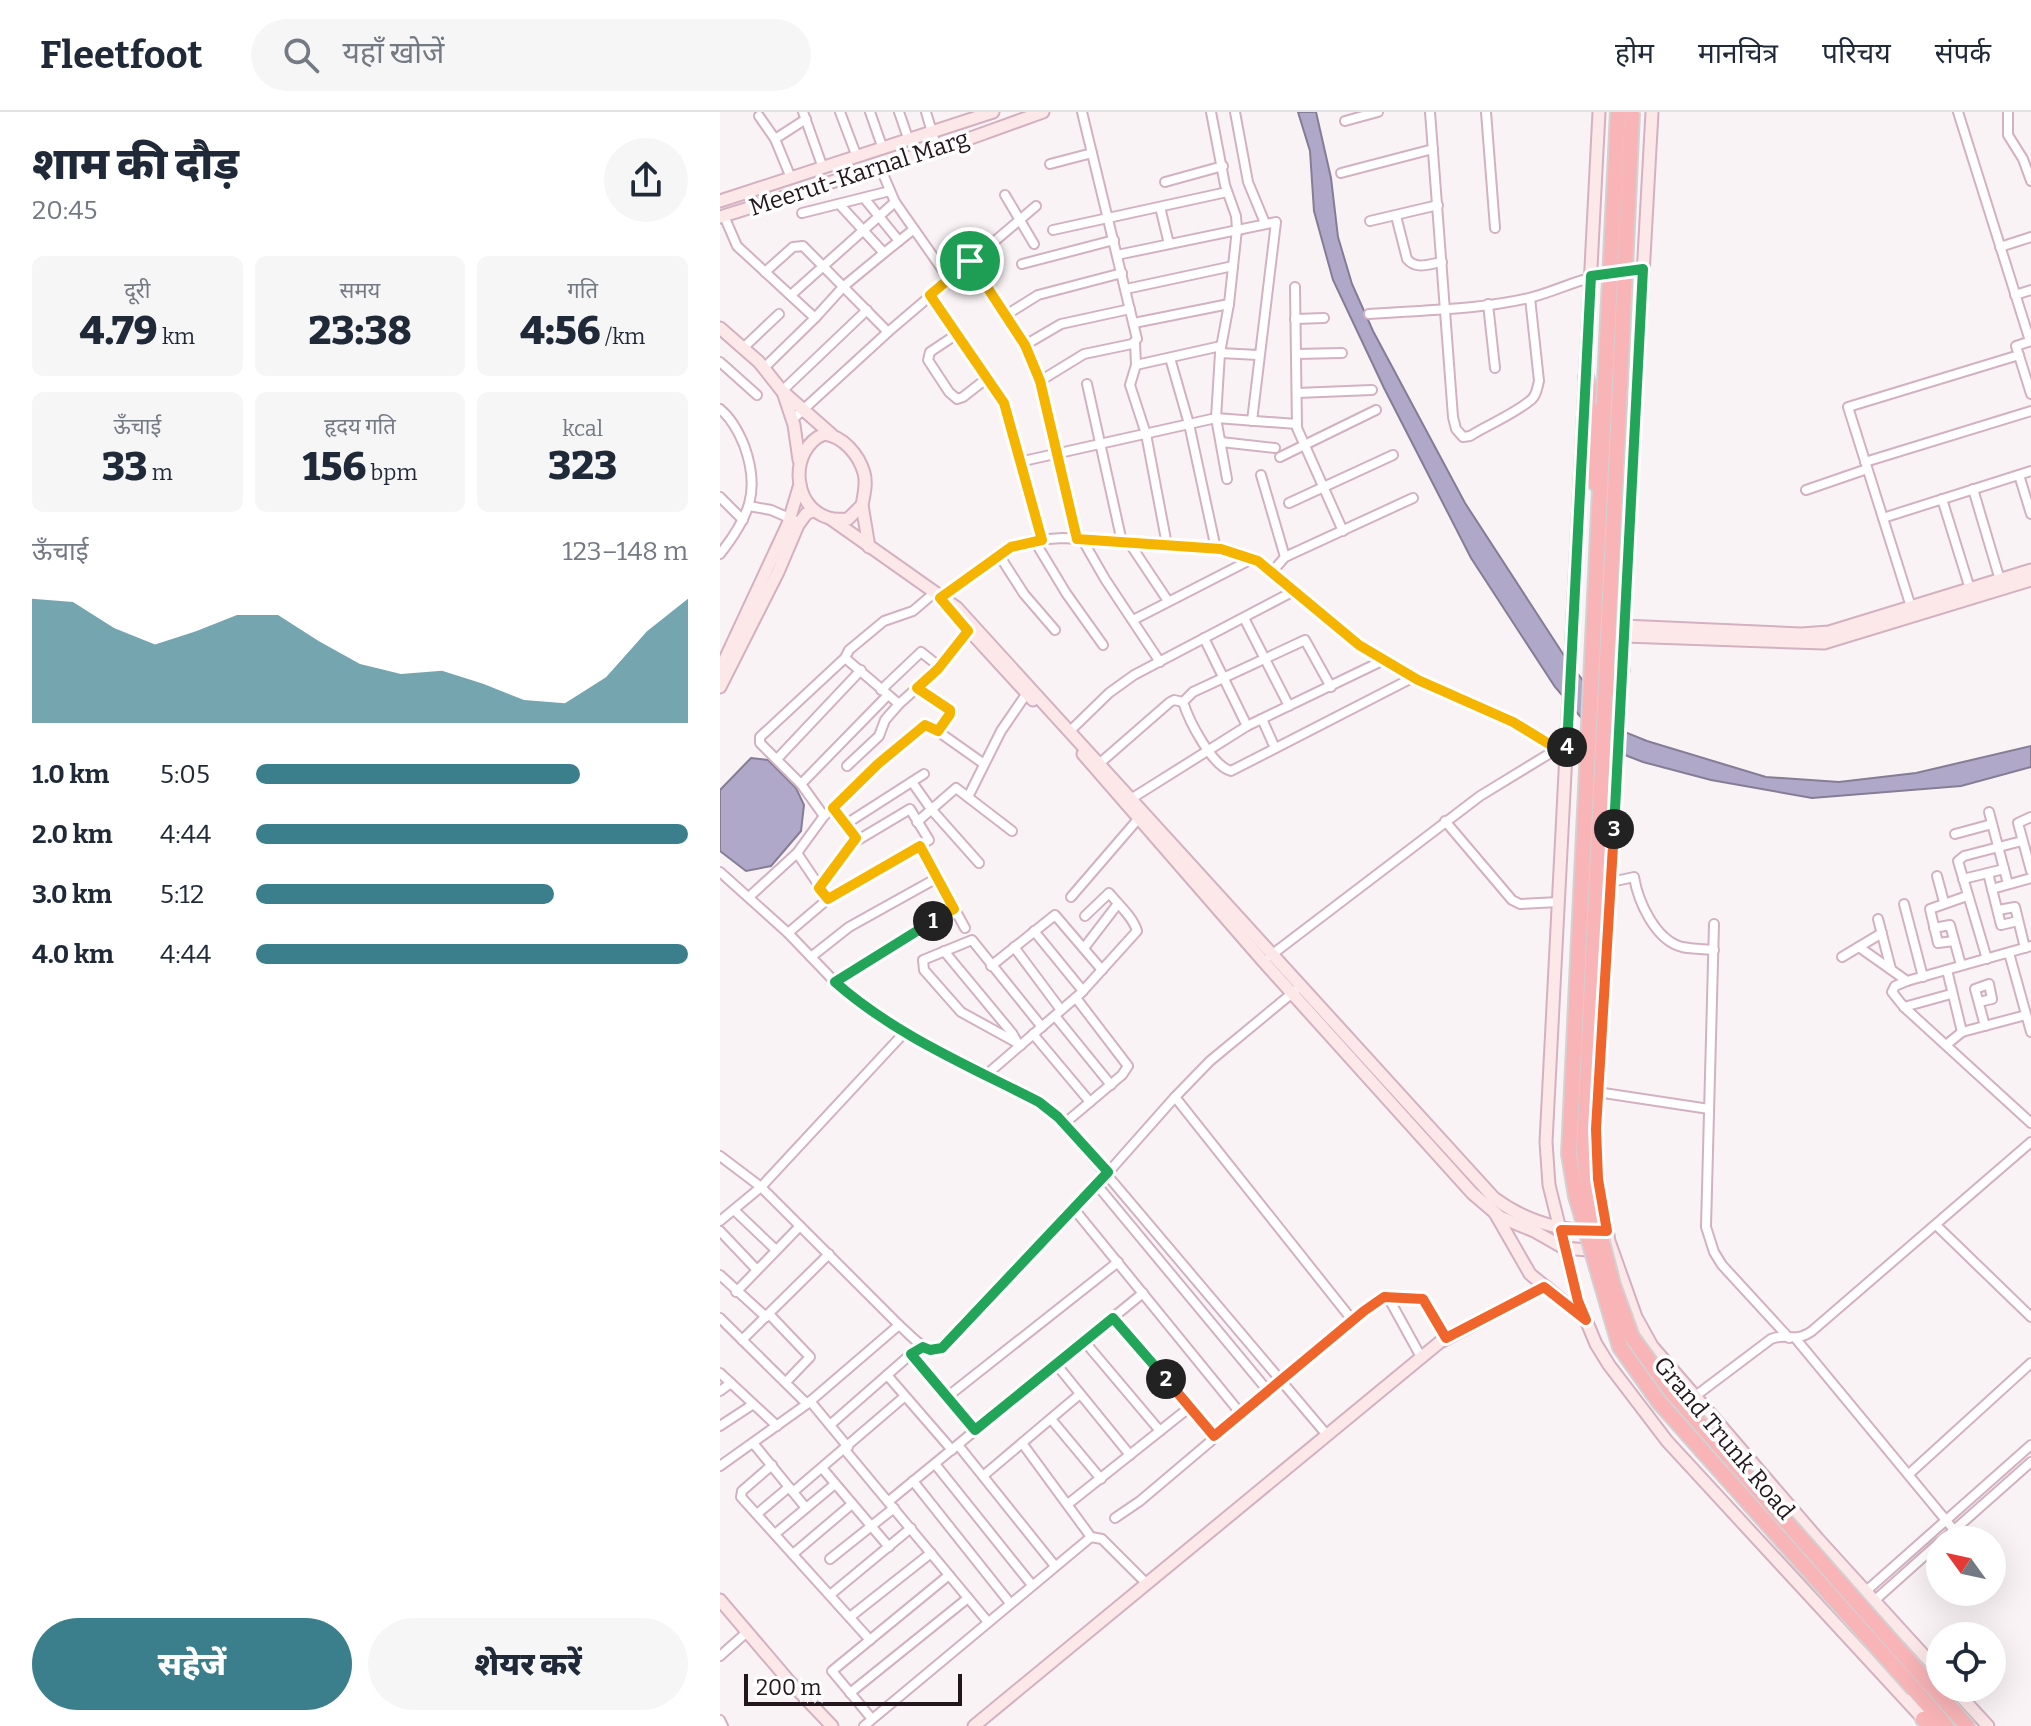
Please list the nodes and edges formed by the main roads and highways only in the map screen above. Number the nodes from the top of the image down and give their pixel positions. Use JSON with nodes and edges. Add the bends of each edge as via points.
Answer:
{"nodes":[{"id":1,"x":1618,"y":112,"type":"edge"},
{"id":2,"x":1632,"y":112,"type":"edge"},
{"id":3,"x":1586,"y":377,"type":"road end"},
{"id":4,"x":1612,"y":406,"type":"junction"},
{"id":5,"x":1600,"y":500,"type":"junction"},
{"id":6,"x":1622,"y":670,"type":"road end"},
{"id":7,"x":1606,"y":692,"type":"junction"},
{"id":8,"x":1919,"y":1684,"type":"junction"},
{"id":9,"x":1946,"y":1726,"type":"edge"},
{"id":10,"x":1967,"y":1726,"type":"edge"}],
"edges":[{"from":1,"to":4,"type":"highway","bridge":true},
{"from":2,"to":4,"type":"highway","bridge":true},
{"from":3,"to":5,"type":"highway","via":[[1592,411],[1591,465]]},
{"from":4,"to":5,"type":"highway"},
{"from":4,"to":7,"type":"highway","name":"Grand Trunk Road"},
{"from":5,"to":8,"type":"highway","name":"Grand Trunk Road","bridge":true,"via":[[1569,1154],[1580,1212],[1620,1347],[1659,1402]]},
{"from":6,"to":7,"type":"highway"},
{"from":7,"to":8,"type":"highway","name":"Grand Trunk Road","bridge":true,"via":[[1584,1150],[1613,1285],[1632,1337],[1671,1391]]},
{"from":8,"to":9,"type":"highway","name":"Grand Trunk Road"},
{"from":8,"to":10,"type":"highway","name":"Grand Trunk Road"}]}
